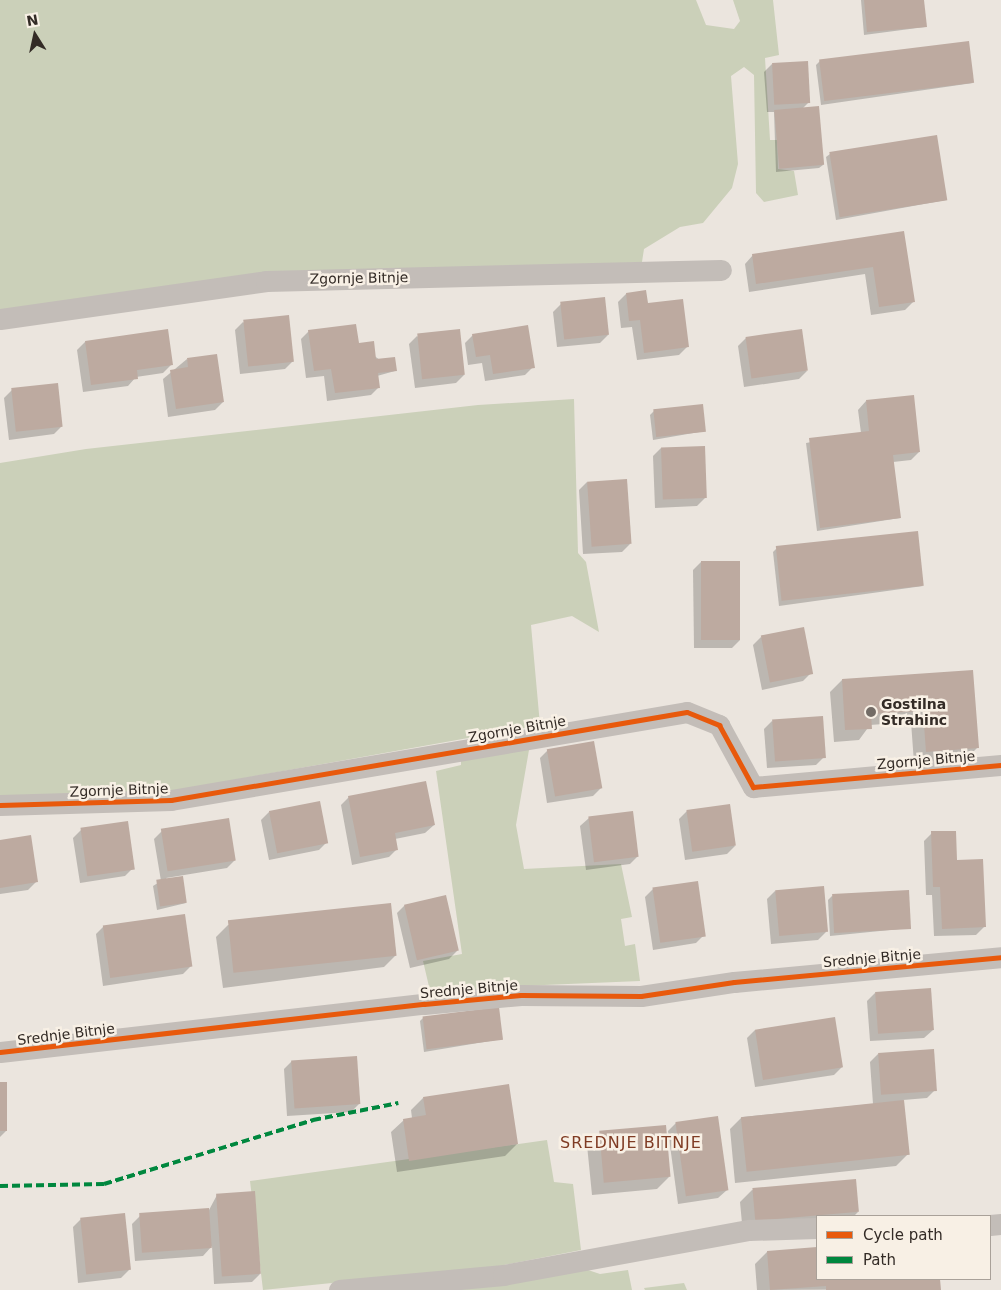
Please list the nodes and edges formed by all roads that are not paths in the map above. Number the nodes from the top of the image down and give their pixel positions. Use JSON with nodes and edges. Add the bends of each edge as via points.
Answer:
{"nodes":[{"id":1,"x":722,"y":270,"type":"dead end"},
{"id":2,"x":0,"y":319,"type":"edge"},
{"id":3,"x":1001,"y":765,"type":"edge"},
{"id":4,"x":0,"y":805,"type":"edge"},
{"id":5,"x":1001,"y":958,"type":"edge"},
{"id":6,"x":0,"y":1052,"type":"edge"},
{"id":7,"x":816,"y":1228,"type":"edge"},
{"id":8,"x":339,"y":1290,"type":"edge"}],
"edges":[{"from":1,"to":2,"type":"street","name":"Zgornje Bitnje","via":[[266,281]]},
{"from":3,"to":4,"type":"street","name":"Zgornje Bitnje","via":[[753,787],[719,725],[687,712],[171,800]]},
{"from":5,"to":6,"type":"street","name":"Srednje Bitnje","via":[[734,982],[641,996],[521,995],[424,1004]]},
{"from":7,"to":8,"type":"street","via":[[749,1230],[503,1275]]}]}
